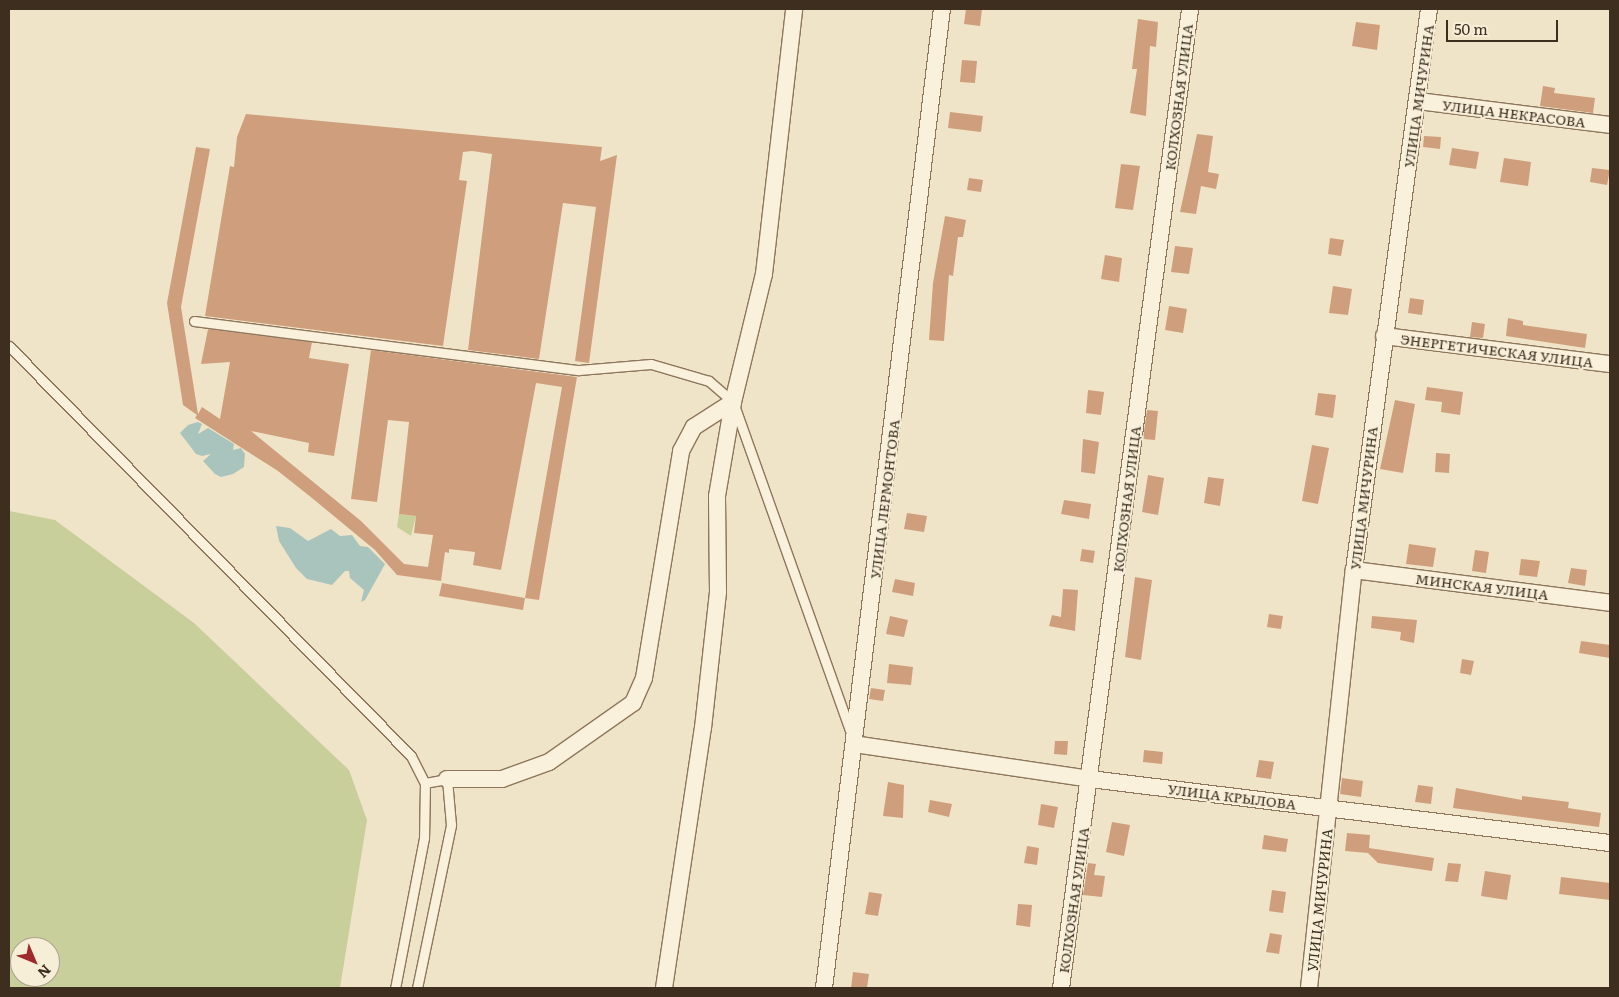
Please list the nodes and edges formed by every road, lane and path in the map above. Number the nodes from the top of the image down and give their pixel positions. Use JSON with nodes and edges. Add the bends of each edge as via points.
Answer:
{"nodes":[{"id":1,"x":794,"y":9,"type":"edge"},
{"id":2,"x":942,"y":9,"type":"edge"},
{"id":3,"x":1190,"y":9,"type":"edge"},
{"id":4,"x":1429,"y":9,"type":"edge"},
{"id":5,"x":1418,"y":101,"type":"junction"},
{"id":6,"x":1610,"y":124,"type":"edge"},
{"id":7,"x":194,"y":321,"type":"dead end"},
{"id":8,"x":1384,"y":336,"type":"junction"},
{"id":9,"x":9,"y":346,"type":"edge"},
{"id":10,"x":1610,"y":364,"type":"edge"},
{"id":11,"x":733,"y":402,"type":"junction"},
{"id":12,"x":1354,"y":570,"type":"junction"},
{"id":13,"x":1610,"y":602,"type":"edge"},
{"id":14,"x":854,"y":744,"type":"junction"},
{"id":15,"x":447,"y":779,"type":"junction"},
{"id":16,"x":1090,"y":779,"type":"junction"},
{"id":17,"x":425,"y":783,"type":"junction"},
{"id":18,"x":1329,"y":807,"type":"junction"},
{"id":19,"x":1610,"y":843,"type":"edge"},
{"id":20,"x":395,"y":988,"type":"edge"},
{"id":21,"x":417,"y":988,"type":"edge"},
{"id":22,"x":664,"y":988,"type":"edge"},
{"id":23,"x":824,"y":988,"type":"edge"},
{"id":24,"x":1061,"y":988,"type":"edge"},
{"id":25,"x":1309,"y":988,"type":"edge"}],
"edges":[{"from":1,"to":11,"type":"street","via":[[764,274]]},
{"from":2,"to":14,"type":"street","name":"УЛИЦА ЛЕРМОНТОВА"},
{"from":3,"to":16,"type":"street","name":"КОЛХОЗНАЯ УЛИЦА"},
{"from":4,"to":5,"type":"street","name":"УЛИЦА МИЧУРИНА"},
{"from":5,"to":6,"type":"street","name":"УЛИЦА НЕКРАСОВА"},
{"from":5,"to":8,"type":"street","name":"УЛИЦА МИЧУРИНА"},
{"from":7,"to":11,"type":"lane","via":[[579,370],[651,364],[709,381]]},
{"from":8,"to":10,"type":"street","name":"ЭНЕРГЕТИЧЕСКАЯ УЛИЦА"},
{"from":8,"to":12,"type":"street","name":"УЛИЦА МИЧУРИНА"},
{"from":9,"to":17,"type":"lane","via":[[411,756]]},
{"from":11,"to":14,"type":"lane"},
{"from":11,"to":15,"type":"street","via":[[694,427],[681,451],[644,678],[633,703],[549,762],[502,779]]},
{"from":11,"to":22,"type":"street","via":[[717,496],[718,592],[703,728]]},
{"from":12,"to":13,"type":"street","name":"МИНСКАЯ УЛИЦА"},
{"from":12,"to":18,"type":"street","name":"УЛИЦА МИЧУРИНА"},
{"from":14,"to":16,"type":"street","name":"УЛИЦА КРЫЛОВА"},
{"from":14,"to":23,"type":"street","name":"УЛИЦА ЛЕРМОНТОВА"},
{"from":15,"to":17,"type":"lane"},
{"from":15,"to":21,"type":"lane","via":[[451,825]]},
{"from":16,"to":18,"type":"street","name":"УЛИЦА КРЫЛОВА"},
{"from":16,"to":24,"type":"street","name":"КОЛХОЗНАЯ УЛИЦА"},
{"from":17,"to":20,"type":"lane","via":[[424,838]]},
{"from":18,"to":19,"type":"street","name":"УЛИЦА КРЫЛОВА"},
{"from":18,"to":25,"type":"street","name":"УЛИЦА МИЧУРИНА"}]}
